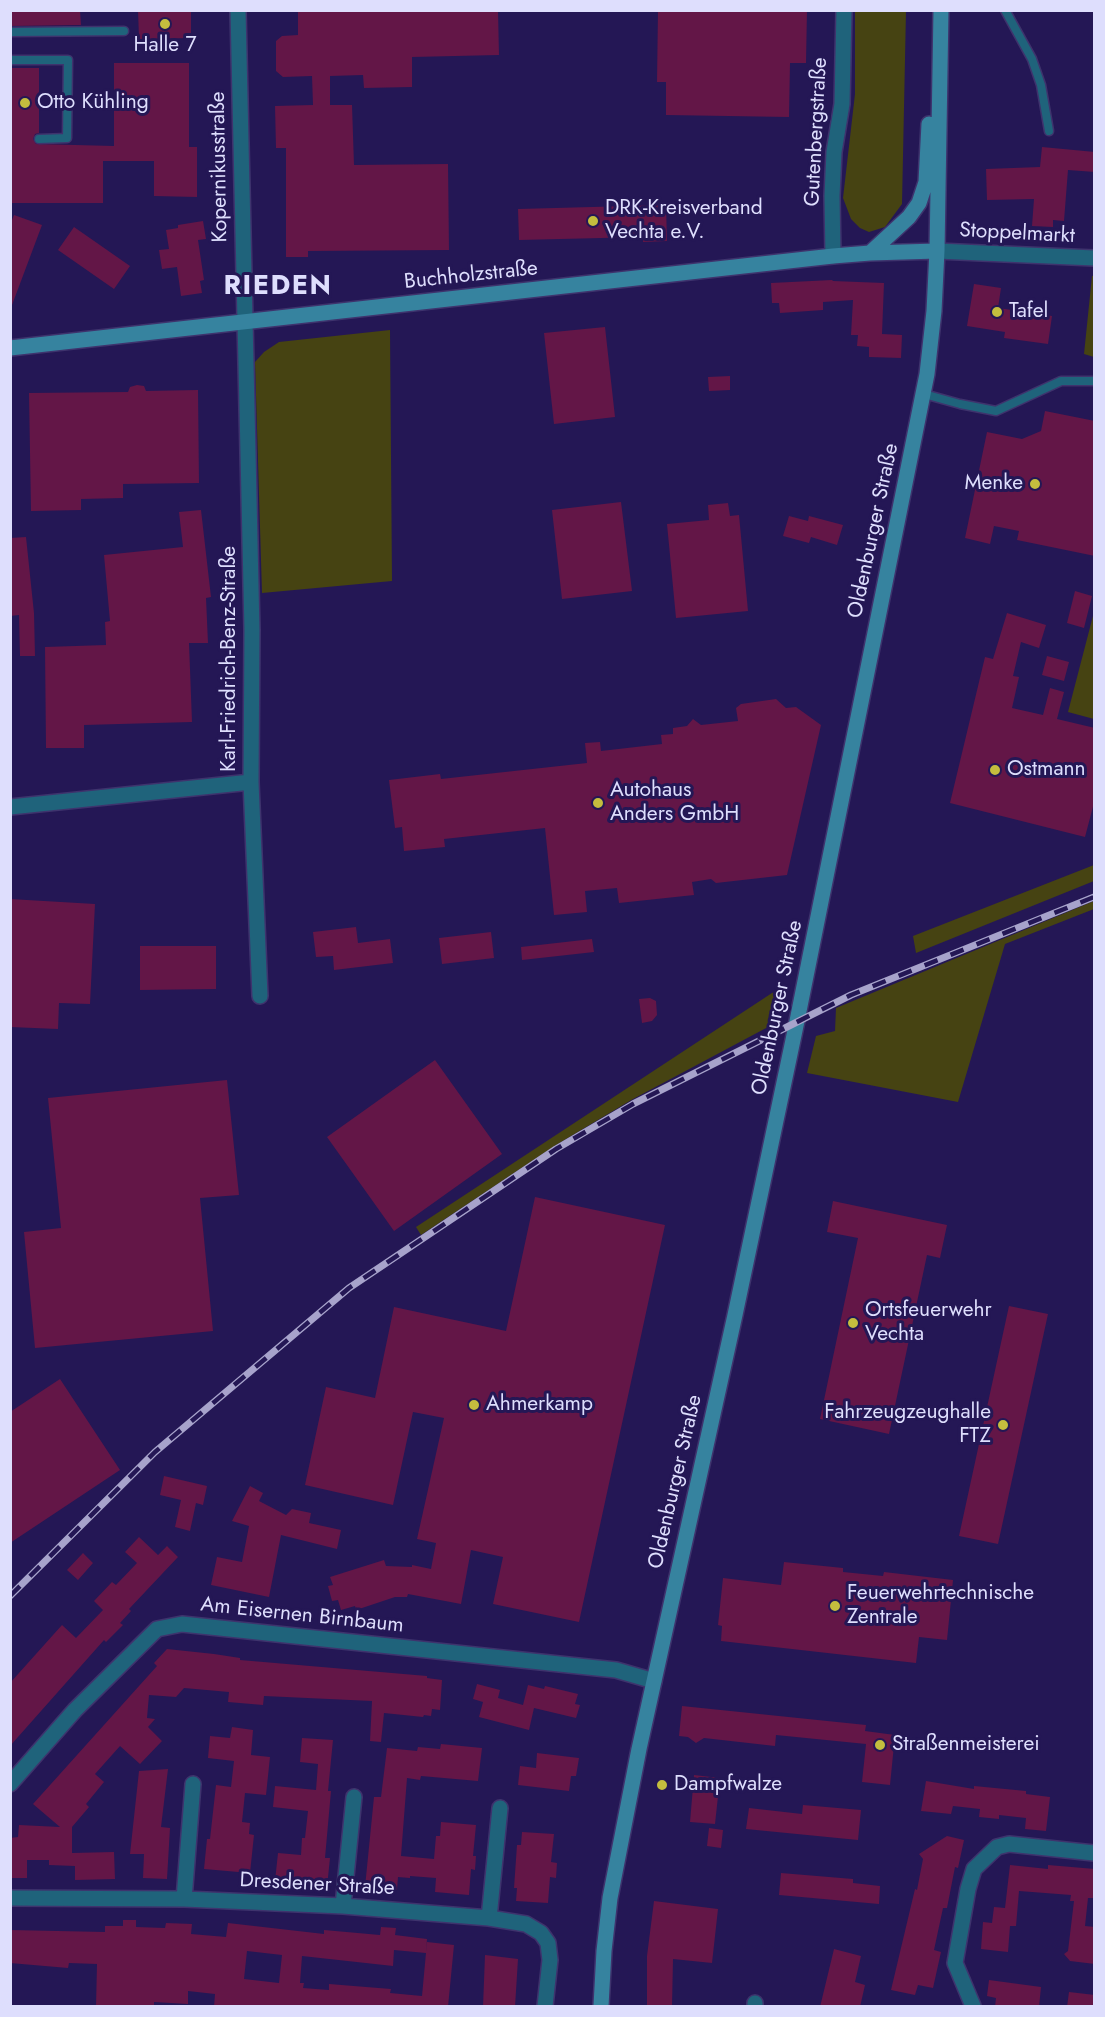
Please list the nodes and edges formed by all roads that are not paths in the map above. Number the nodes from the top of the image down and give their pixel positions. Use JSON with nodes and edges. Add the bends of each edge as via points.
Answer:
{"nodes":[{"id":1,"x":238,"y":10,"type":"edge"},
{"id":2,"x":844,"y":10,"type":"edge"},
{"id":3,"x":1005,"y":10,"type":"edge"},
{"id":4,"x":940,"y":17,"type":"edge"},
{"id":5,"x":124,"y":31,"type":"dead end"},
{"id":6,"x":10,"y":32,"type":"edge"},
{"id":7,"x":10,"y":60,"type":"edge"},
{"id":8,"x":1049,"y":131,"type":"dead end"},
{"id":9,"x":39,"y":139,"type":"dead end"},
{"id":10,"x":937,"y":251,"type":"junction"},
{"id":11,"x":870,"y":253,"type":"junction"},
{"id":12,"x":832,"y":256,"type":"junction"},
{"id":13,"x":1095,"y":258,"type":"edge"},
{"id":14,"x":244,"y":322,"type":"junction"},
{"id":15,"x":10,"y":348,"type":"edge"},
{"id":16,"x":1095,"y":381,"type":"edge"},
{"id":17,"x":924,"y":394,"type":"junction"},
{"id":18,"x":251,"y":782,"type":"junction"},
{"id":19,"x":10,"y":807,"type":"edge"},
{"id":20,"x":260,"y":996,"type":"dead end"},
{"id":21,"x":654,"y":1681,"type":"junction"},
{"id":22,"x":10,"y":1784,"type":"edge"},
{"id":23,"x":193,"y":1784,"type":"dead end"},
{"id":24,"x":354,"y":1797,"type":"dead end"},
{"id":25,"x":500,"y":1808,"type":"dead end"},
{"id":26,"x":1095,"y":1854,"type":"edge"},
{"id":27,"x":10,"y":1898,"type":"edge"},
{"id":28,"x":184,"y":1899,"type":"junction"},
{"id":29,"x":343,"y":1906,"type":"junction"},
{"id":30,"x":489,"y":1918,"type":"junction"},
{"id":31,"x":545,"y":2007,"type":"edge"},
{"id":32,"x":602,"y":2007,"type":"edge"},
{"id":33,"x":973,"y":2007,"type":"edge"}],
"edges":[{"from":1,"to":14,"type":"street","name":"Kopernikusstraße"},
{"from":2,"to":12,"type":"street","name":"Gutenbergstraße","via":[[842,104],[834,152]]},
{"from":3,"to":8,"type":"lane","via":[[1032,59]]},
{"from":4,"to":10,"type":"main road","name":"Oldenburger Straße"},
{"from":4,"to":11,"type":"main road","via":[[926,182],[909,217]]},
{"from":5,"to":6,"type":"lane"},
{"from":7,"to":9,"type":"lane","via":[[68,60],[67,138]]},
{"from":10,"to":11,"type":"main road","name":"Buchholzstraße"},
{"from":10,"to":13,"type":"street","name":"Stoppelmarkt"},
{"from":10,"to":17,"type":"main road","name":"Oldenburger Straße"},
{"from":11,"to":12,"type":"main road","name":"Buchholzstraße"},
{"from":12,"to":14,"type":"main road","name":"Buchholzstraße"},
{"from":14,"to":15,"type":"main road","name":"Buchholzstraße"},
{"from":14,"to":18,"type":"street","name":"Karl-Friedrich-Benz-Straße","via":[[252,630]]},
{"from":16,"to":17,"type":"lane","via":[[1061,381],[996,411]]},
{"from":17,"to":21,"type":"main road","name":"Oldenburger Straße","via":[[799,1010]]},
{"from":18,"to":19,"type":"street"},
{"from":18,"to":20,"type":"street","name":"Karl-Friedrich-Benz-Straße"},
{"from":21,"to":22,"type":"street","name":"Am Eisernen Birnbaum","via":[[616,1670],[182,1624],[157,1629],[75,1710]]},
{"from":21,"to":32,"type":"main road","name":"Oldenburger Straße","via":[[610,1898]]},
{"from":23,"to":28,"type":"street"},
{"from":24,"to":29,"type":"street"},
{"from":25,"to":30,"type":"street"},
{"from":26,"to":33,"type":"street","via":[[1009,1844],[997,1847],[974,1869],[955,1963]]},
{"from":27,"to":28,"type":"street","name":"Dresdener Straße"},
{"from":28,"to":29,"type":"street","name":"Dresdener Straße"},
{"from":29,"to":30,"type":"street","name":"Dresdener Straße"},
{"from":30,"to":31,"type":"street","name":"Dresdener Straße","via":[[526,1924],[548,1943]]}]}
